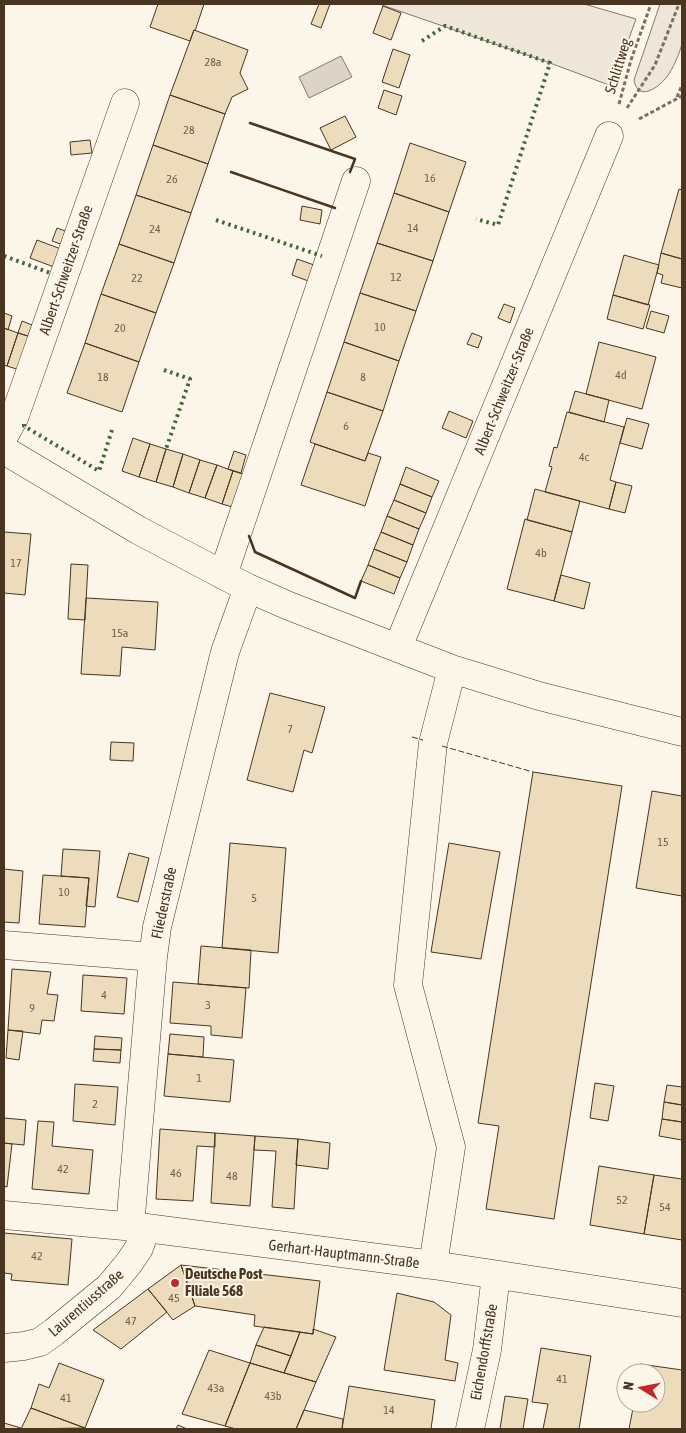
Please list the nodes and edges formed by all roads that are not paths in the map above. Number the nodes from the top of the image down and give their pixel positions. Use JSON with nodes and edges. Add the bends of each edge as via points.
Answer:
{"nodes":[{"id":1,"x":125,"y":103,"type":"dead end"},
{"id":2,"x":609,"y":136,"type":"road end"},
{"id":3,"x":356,"y":181,"type":"dead end"},
{"id":4,"x":4,"y":436,"type":"edge"},
{"id":5,"x":4,"y":450,"type":"edge"},
{"id":6,"x":223,"y":575,"type":"junction"},
{"id":7,"x":248,"y":588,"type":"junction"},
{"id":8,"x":398,"y":647,"type":"junction"},
{"id":9,"x":452,"y":669,"type":"junction"},
{"id":10,"x":682,"y":732,"type":"edge"},
{"id":11,"x":4,"y":945,"type":"edge"},
{"id":12,"x":153,"y":957,"type":"junction"},
{"id":13,"x":4,"y":1215,"type":"edge"},
{"id":14,"x":138,"y":1228,"type":"junction"},
{"id":15,"x":433,"y":1265,"type":"junction"},
{"id":16,"x":496,"y":1275,"type":"junction"},
{"id":17,"x":682,"y":1303,"type":"edge"},
{"id":18,"x":4,"y":1348,"type":"edge"},
{"id":19,"x":470,"y":1429,"type":"edge"}],
"edges":[{"from":1,"to":4,"type":"street","name":"Albert-Schweitzer-Straße","via":[[14,418]]},
{"from":2,"to":8,"type":"street","name":"Albert-Schweitzer-Straße"},
{"from":3,"to":6,"type":"street"},
{"from":5,"to":6,"type":"street","via":[[138,530]]},
{"from":6,"to":7,"type":"street"},
{"from":7,"to":8,"type":"street"},
{"from":7,"to":12,"type":"street","name":"Fliederstraße","via":[[225,652],[157,927]]},
{"from":8,"to":9,"type":"street"},
{"from":9,"to":10,"type":"street","via":[[539,696]]},
{"from":9,"to":15,"type":"street","via":[[433,743],[408,985],[451,1147]]},
{"from":11,"to":12,"type":"street"},
{"from":12,"to":14,"type":"street","name":"Fliederstraße"},
{"from":13,"to":14,"type":"street","name":"Gerhart-Hauptmann-Straße"},
{"from":14,"to":15,"type":"street","name":"Gerhart-Hauptmann-Straße"},
{"from":14,"to":18,"type":"street","name":"Laurentiusstraße","via":[[139,1248],[109,1287],[40,1342]]},
{"from":15,"to":16,"type":"street","name":"Gerhart-Hauptmann-Straße"},
{"from":16,"to":17,"type":"street","name":"Gerhart-Hauptmann-Straße"},
{"from":16,"to":19,"type":"street","name":"Eichendorffstraße","via":[[487,1350]]}]}
